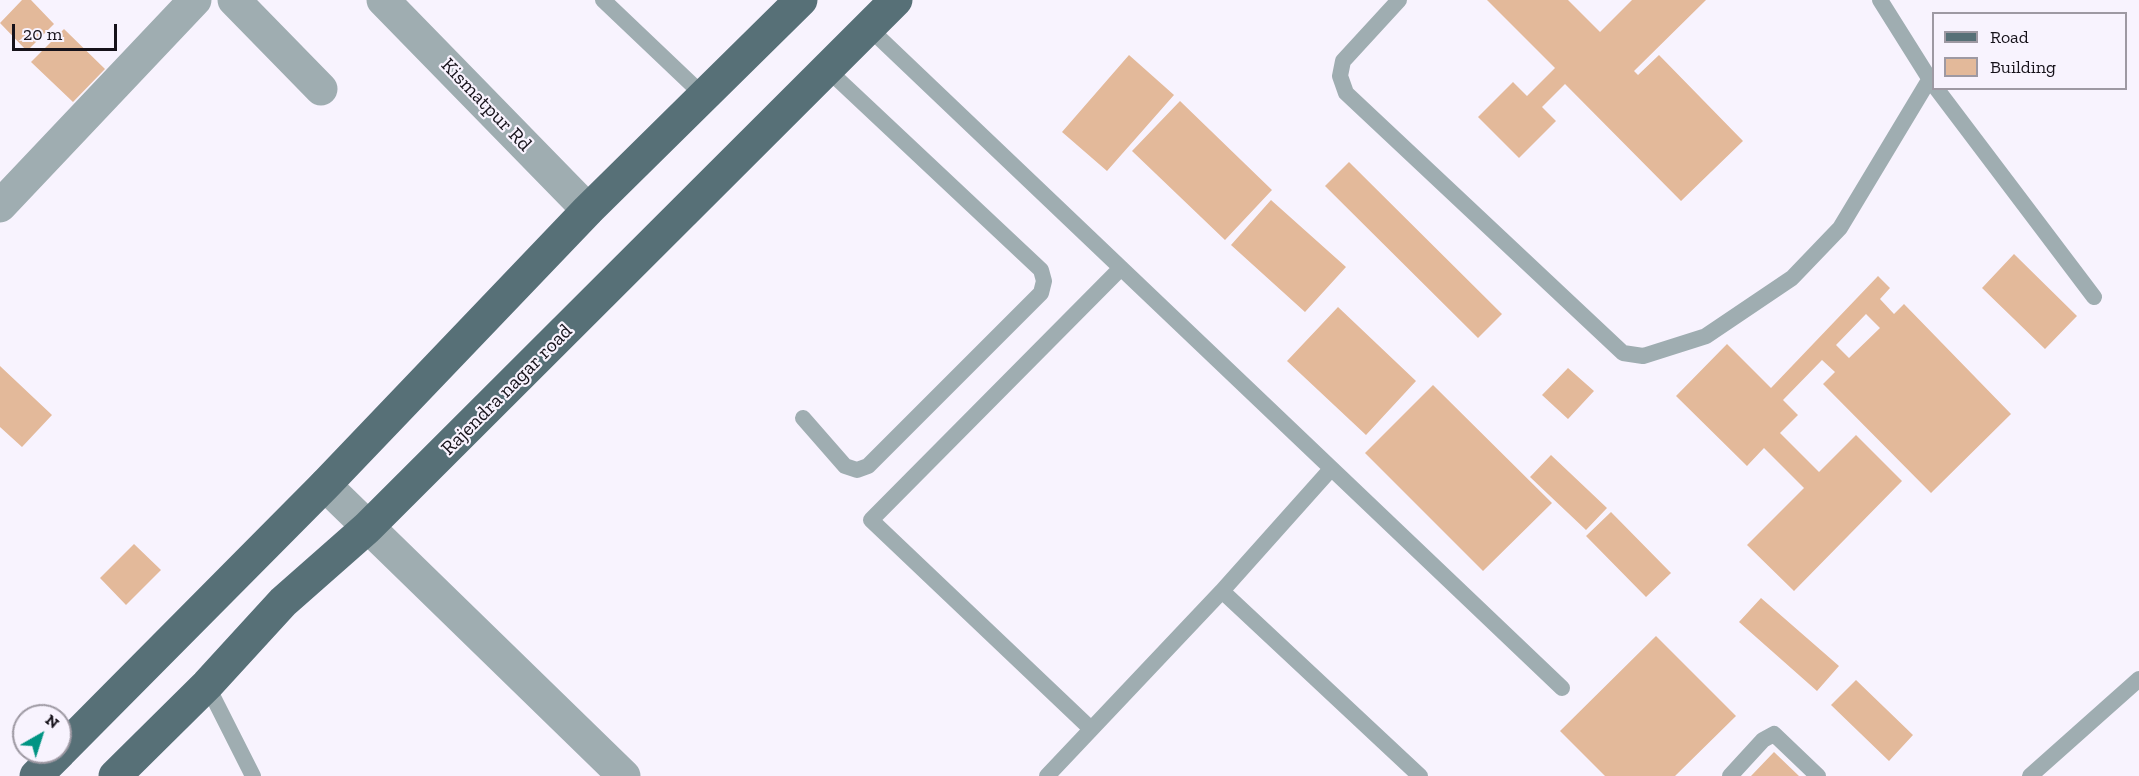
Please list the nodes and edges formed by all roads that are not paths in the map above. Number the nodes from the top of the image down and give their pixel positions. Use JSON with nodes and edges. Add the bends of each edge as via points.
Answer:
{"nodes":[{"id":1,"x":195,"y":0,"type":"edge"},
{"id":2,"x":234,"y":0,"type":"edge"},
{"id":3,"x":383,"y":0,"type":"edge"},
{"id":4,"x":801,"y":0,"type":"edge"},
{"id":5,"x":896,"y":0,"type":"edge"},
{"id":6,"x":1400,"y":0,"type":"edge"},
{"id":7,"x":1881,"y":0,"type":"edge"},
{"id":8,"x":610,"y":2,"type":"edge"},
{"id":9,"x":869,"y":28,"type":"junction"},
{"id":10,"x":828,"y":70,"type":"junction"},
{"id":11,"x":1932,"y":83,"type":"edge"},
{"id":12,"x":1932,"y":87,"type":"edge"},
{"id":13,"x":321,"y":89,"type":"dead end"},
{"id":14,"x":1937,"y":90,"type":"edge"},
{"id":15,"x":704,"y":96,"type":"junction"},
{"id":16,"x":0,"y":206,"type":"edge"},
{"id":17,"x":588,"y":210,"type":"junction"},
{"id":18,"x":1121,"y":268,"type":"junction"},
{"id":19,"x":2094,"y":297,"type":"dead end"},
{"id":20,"x":803,"y":418,"type":"dead end"},
{"id":21,"x":1331,"y":469,"type":"junction"},
{"id":22,"x":325,"y":485,"type":"junction"},
{"id":23,"x":367,"y":528,"type":"junction"},
{"id":24,"x":1221,"y":591,"type":"junction"},
{"id":25,"x":2139,"y":679,"type":"edge"},
{"id":26,"x":207,"y":685,"type":"junction"},
{"id":27,"x":1562,"y":688,"type":"dead end"},
{"id":28,"x":1091,"y":729,"type":"junction"},
{"id":29,"x":72,"y":740,"type":"edge"},
{"id":30,"x":48,"y":764,"type":"edge"},
{"id":31,"x":36,"y":776,"type":"edge"},
{"id":32,"x":114,"y":776,"type":"edge"},
{"id":33,"x":253,"y":776,"type":"edge"},
{"id":34,"x":624,"y":776,"type":"edge"},
{"id":35,"x":1047,"y":776,"type":"edge"},
{"id":36,"x":1420,"y":776,"type":"edge"},
{"id":37,"x":1730,"y":776,"type":"edge"},
{"id":38,"x":1818,"y":776,"type":"edge"},
{"id":39,"x":2030,"y":776,"type":"edge"}],
"edges":[{"from":1,"to":16,"type":"street"},
{"from":2,"to":13,"type":"street"},
{"from":3,"to":17,"type":"street","name":"Kismatpur Rd"},
{"from":4,"to":15,"type":"main road"},
{"from":5,"to":9,"type":"main road","name":"Rajendra nagar road"},
{"from":6,"to":12,"type":"lane","via":[[1343,61],[1340,76],[1346,93],[1623,353],[1643,356],[1706,336],[1792,278],[1840,228]]},
{"from":7,"to":11,"type":"lane"},
{"from":8,"to":15,"type":"lane"},
{"from":9,"to":10,"type":"main road","name":"Rajendra nagar road"},
{"from":9,"to":18,"type":"lane"},
{"from":10,"to":20,"type":"lane","via":[[1041,270],[1044,281],[1041,293],[868,466],[857,470],[845,466]]},
{"from":10,"to":23,"type":"main road","name":"Rajendra nagar road"},
{"from":14,"to":19,"type":"lane"},
{"from":15,"to":17,"type":"main road"},
{"from":17,"to":22,"type":"main road"},
{"from":18,"to":21,"type":"lane"},
{"from":18,"to":28,"type":"lane","via":[[871,520]]},
{"from":21,"to":24,"type":"lane"},
{"from":21,"to":27,"type":"lane"},
{"from":22,"to":23,"type":"street"},
{"from":22,"to":29,"type":"main road"},
{"from":23,"to":26,"type":"main road","name":"Rajendra nagar road","via":[[283,602]]},
{"from":23,"to":34,"type":"street"},
{"from":24,"to":28,"type":"lane"},
{"from":24,"to":36,"type":"lane"},
{"from":25,"to":39,"type":"lane"},
{"from":26,"to":32,"type":"main road","name":"Rajendra nagar road"},
{"from":26,"to":33,"type":"lane"},
{"from":28,"to":35,"type":"lane"},
{"from":30,"to":31,"type":"main road"},
{"from":37,"to":38,"type":"lane","via":[[1763,740],[1774,734]]}]}
